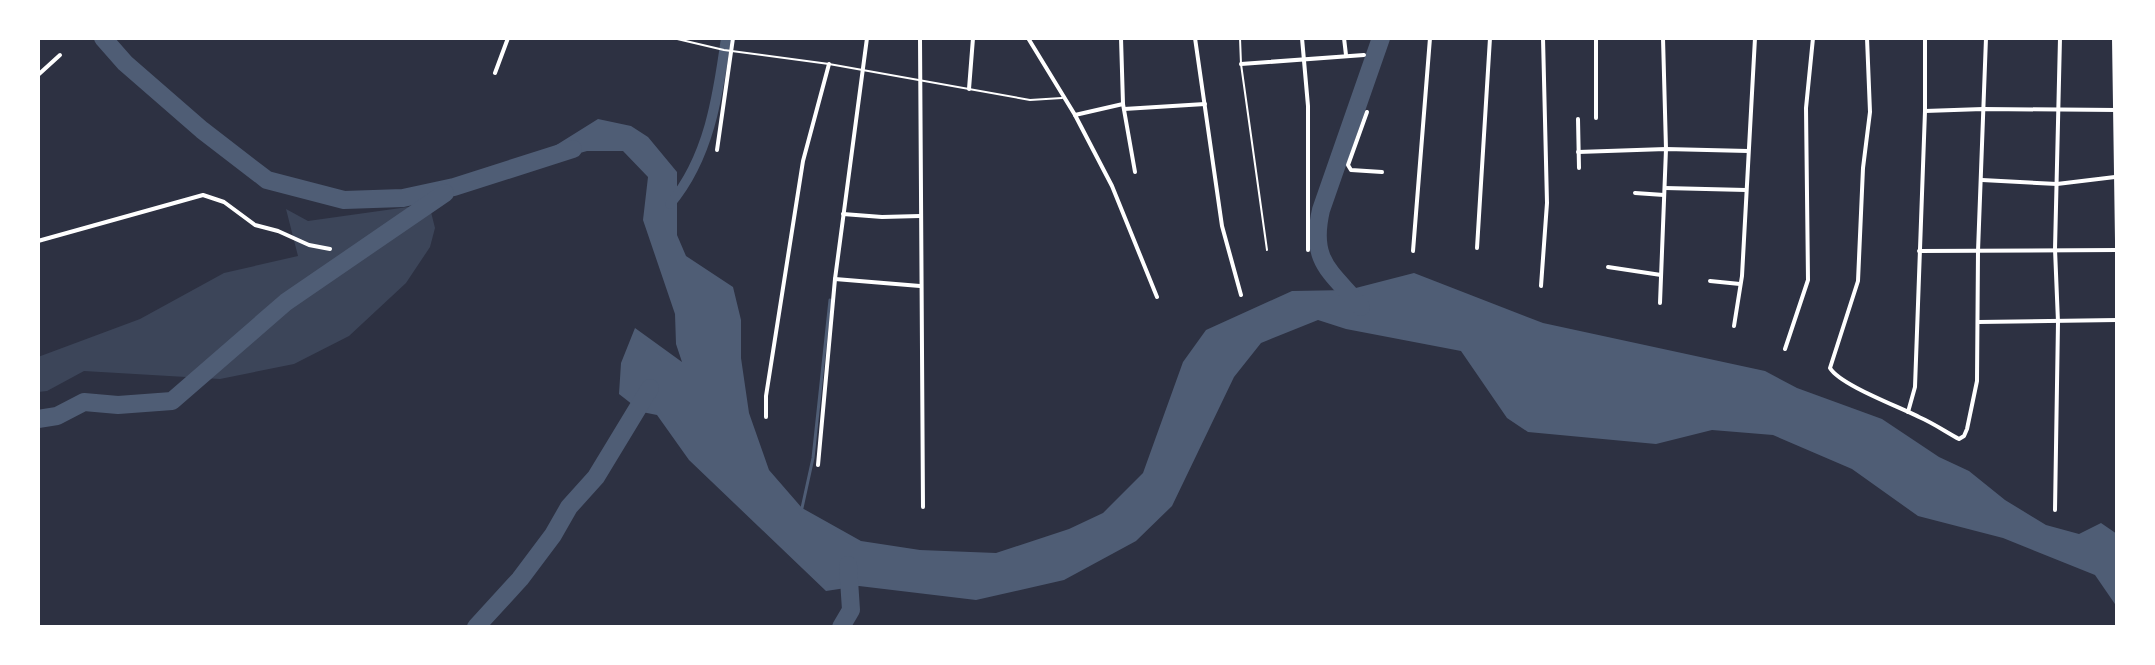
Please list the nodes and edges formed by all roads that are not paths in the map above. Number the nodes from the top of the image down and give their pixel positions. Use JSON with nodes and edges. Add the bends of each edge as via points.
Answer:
{"nodes":[{"id":1,"x":508,"y":38,"type":"edge"},
{"id":2,"x":673,"y":38,"type":"edge"},
{"id":3,"x":733,"y":38,"type":"edge"},
{"id":4,"x":867,"y":38,"type":"edge"},
{"id":5,"x":920,"y":38,"type":"edge"},
{"id":6,"x":973,"y":38,"type":"edge"},
{"id":7,"x":1028,"y":38,"type":"edge"},
{"id":8,"x":1121,"y":38,"type":"edge"},
{"id":9,"x":1195,"y":38,"type":"edge"},
{"id":10,"x":1240,"y":38,"type":"edge"},
{"id":11,"x":1302,"y":38,"type":"edge"},
{"id":12,"x":1344,"y":38,"type":"edge"},
{"id":13,"x":1430,"y":38,"type":"edge"},
{"id":14,"x":1490,"y":38,"type":"edge"},
{"id":15,"x":1543,"y":38,"type":"edge"},
{"id":16,"x":1596,"y":38,"type":"edge"},
{"id":17,"x":1663,"y":38,"type":"edge"},
{"id":18,"x":1755,"y":38,"type":"edge"},
{"id":19,"x":1813,"y":38,"type":"edge"},
{"id":20,"x":1867,"y":38,"type":"edge"},
{"id":21,"x":1925,"y":38,"type":"edge"},
{"id":22,"x":1986,"y":38,"type":"edge"},
{"id":23,"x":2060,"y":38,"type":"edge"},
{"id":24,"x":2114,"y":38,"type":"edge"},
{"id":25,"x":732,"y":50,"type":"junction"},
{"id":26,"x":60,"y":55,"type":"dead end"},
{"id":27,"x":1346,"y":55,"type":"junction"},
{"id":28,"x":1364,"y":55,"type":"dead end"},
{"id":29,"x":1304,"y":58,"type":"junction"},
{"id":30,"x":829,"y":64,"type":"junction"},
{"id":31,"x":1241,"y":64,"type":"junction"},
{"id":32,"x":862,"y":70,"type":"junction"},
{"id":33,"x":495,"y":73,"type":"dead end"},
{"id":34,"x":38,"y":75,"type":"edge"},
{"id":35,"x":920,"y":80,"type":"junction"},
{"id":36,"x":969,"y":89,"type":"junction"},
{"id":37,"x":1064,"y":97,"type":"junction"},
{"id":38,"x":1206,"y":104,"type":"junction"},
{"id":39,"x":1123,"y":107,"type":"junction"},
{"id":40,"x":1983,"y":109,"type":"junction"},
{"id":41,"x":2059,"y":110,"type":"junction"},
{"id":42,"x":2117,"y":110,"type":"edge"},
{"id":43,"x":1925,"y":111,"type":"junction"},
{"id":44,"x":1367,"y":112,"type":"dead end"},
{"id":45,"x":1075,"y":115,"type":"junction"},
{"id":46,"x":1596,"y":118,"type":"dead end"},
{"id":47,"x":1578,"y":119,"type":"dead end"},
{"id":48,"x":1666,"y":149,"type":"junction"},
{"id":49,"x":717,"y":150,"type":"dead end"},
{"id":50,"x":1578,"y":152,"type":"junction"},
{"id":51,"x":1749,"y":152,"type":"junction"},
{"id":52,"x":1579,"y":168,"type":"dead end"},
{"id":53,"x":1135,"y":172,"type":"dead end"},
{"id":54,"x":1382,"y":172,"type":"dead end"},
{"id":55,"x":2116,"y":177,"type":"edge"},
{"id":56,"x":1982,"y":180,"type":"junction"},
{"id":57,"x":2057,"y":184,"type":"junction"},
{"id":58,"x":1747,"y":190,"type":"junction"},
{"id":59,"x":1665,"y":192,"type":"junction"},
{"id":60,"x":1635,"y":193,"type":"dead end"},
{"id":61,"x":843,"y":214,"type":"junction"},
{"id":62,"x":920,"y":216,"type":"junction"},
{"id":63,"x":38,"y":241,"type":"edge"},
{"id":64,"x":2117,"y":241,"type":"edge"},
{"id":65,"x":1477,"y":248,"type":"dead end"},
{"id":66,"x":330,"y":249,"type":"dead end"},
{"id":67,"x":2055,"y":249,"type":"junction"},
{"id":68,"x":1267,"y":250,"type":"dead end"},
{"id":69,"x":1308,"y":250,"type":"dead end"},
{"id":70,"x":2117,"y":250,"type":"edge"},
{"id":71,"x":1413,"y":251,"type":"dead end"},
{"id":72,"x":1919,"y":251,"type":"junction"},
{"id":73,"x":1978,"y":251,"type":"junction"},
{"id":74,"x":1608,"y":267,"type":"dead end"},
{"id":75,"x":1661,"y":275,"type":"junction"},
{"id":76,"x":835,"y":279,"type":"junction"},
{"id":77,"x":1710,"y":281,"type":"dead end"},
{"id":78,"x":1741,"y":284,"type":"junction"},
{"id":79,"x":921,"y":286,"type":"junction"},
{"id":80,"x":1541,"y":286,"type":"dead end"},
{"id":81,"x":1241,"y":295,"type":"dead end"},
{"id":82,"x":1157,"y":297,"type":"dead end"},
{"id":83,"x":1660,"y":303,"type":"dead end"},
{"id":84,"x":2117,"y":320,"type":"edge"},
{"id":85,"x":1978,"y":322,"type":"junction"},
{"id":86,"x":2058,"y":322,"type":"junction"},
{"id":87,"x":1734,"y":326,"type":"dead end"},
{"id":88,"x":1785,"y":349,"type":"dead end"},
{"id":89,"x":1908,"y":412,"type":"junction"},
{"id":90,"x":766,"y":417,"type":"dead end"},
{"id":91,"x":818,"y":465,"type":"dead end"},
{"id":92,"x":923,"y":507,"type":"dead end"},
{"id":93,"x":2055,"y":510,"type":"dead end"}],
"edges":[{"from":1,"to":33,"type":"street"},
{"from":2,"to":25,"type":"lane"},
{"from":3,"to":25,"type":"street"},
{"from":4,"to":32,"type":"street"},
{"from":5,"to":35,"type":"street"},
{"from":6,"to":36,"type":"street"},
{"from":7,"to":37,"type":"street"},
{"from":8,"to":39,"type":"street"},
{"from":9,"to":38,"type":"street"},
{"from":10,"to":31,"type":"lane"},
{"from":11,"to":29,"type":"street"},
{"from":12,"to":27,"type":"street"},
{"from":13,"to":71,"type":"street"},
{"from":14,"to":65,"type":"street"},
{"from":15,"to":80,"type":"street","via":[[1547,203]]},
{"from":16,"to":46,"type":"street"},
{"from":17,"to":48,"type":"street"},
{"from":18,"to":51,"type":"street"},
{"from":19,"to":88,"type":"street","via":[[1806,108],[1808,280]]},
{"from":20,"to":89,"type":"street","via":[[1870,112],[1858,281],[1830,368]]},
{"from":21,"to":43,"type":"street"},
{"from":22,"to":40,"type":"street"},
{"from":23,"to":41,"type":"street"},
{"from":24,"to":42,"type":"street"},
{"from":25,"to":30,"type":"lane"},
{"from":25,"to":49,"type":"street"},
{"from":26,"to":34,"type":"street"},
{"from":27,"to":28,"type":"street"},
{"from":27,"to":29,"type":"street"},
{"from":29,"to":31,"type":"street"},
{"from":29,"to":69,"type":"street"},
{"from":30,"to":32,"type":"lane"},
{"from":30,"to":90,"type":"street","via":[[803,161]]},
{"from":31,"to":68,"type":"lane"},
{"from":32,"to":35,"type":"lane"},
{"from":32,"to":61,"type":"street"},
{"from":35,"to":36,"type":"lane"},
{"from":35,"to":62,"type":"street"},
{"from":36,"to":37,"type":"lane","via":[[1030,100]]},
{"from":37,"to":45,"type":"street"},
{"from":38,"to":39,"type":"street"},
{"from":38,"to":81,"type":"street","via":[[1222,226]]},
{"from":39,"to":45,"type":"street"},
{"from":39,"to":53,"type":"street"},
{"from":40,"to":41,"type":"street"},
{"from":40,"to":43,"type":"street"},
{"from":40,"to":56,"type":"street"},
{"from":41,"to":42,"type":"street"},
{"from":41,"to":57,"type":"street"},
{"from":42,"to":55,"type":"street"},
{"from":43,"to":72,"type":"street"},
{"from":44,"to":54,"type":"street","via":[[1349,168]]},
{"from":45,"to":82,"type":"street","via":[[1112,186]]},
{"from":47,"to":50,"type":"street"},
{"from":48,"to":50,"type":"street"},
{"from":48,"to":51,"type":"street"},
{"from":48,"to":59,"type":"street"},
{"from":50,"to":52,"type":"street"},
{"from":51,"to":58,"type":"street"},
{"from":55,"to":57,"type":"street"},
{"from":55,"to":64,"type":"street"},
{"from":56,"to":57,"type":"street"},
{"from":56,"to":73,"type":"street"},
{"from":57,"to":67,"type":"street"},
{"from":58,"to":59,"type":"street"},
{"from":58,"to":78,"type":"street"},
{"from":59,"to":60,"type":"street"},
{"from":59,"to":75,"type":"street"},
{"from":61,"to":62,"type":"street"},
{"from":61,"to":76,"type":"street"},
{"from":62,"to":79,"type":"street"},
{"from":63,"to":66,"type":"street","via":[[203,195],[224,202],[255,225]]},
{"from":67,"to":70,"type":"street"},
{"from":67,"to":73,"type":"street"},
{"from":67,"to":86,"type":"street"},
{"from":72,"to":73,"type":"street"},
{"from":72,"to":89,"type":"street","via":[[1915,387]]},
{"from":73,"to":85,"type":"street"},
{"from":74,"to":75,"type":"street"},
{"from":75,"to":83,"type":"street"},
{"from":76,"to":79,"type":"street"},
{"from":76,"to":91,"type":"street"},
{"from":77,"to":78,"type":"street"},
{"from":78,"to":87,"type":"street"},
{"from":79,"to":92,"type":"street"},
{"from":84,"to":86,"type":"street"},
{"from":85,"to":86,"type":"street"},
{"from":85,"to":89,"type":"street","via":[[1977,381],[1964,436],[1959,439]]},
{"from":86,"to":93,"type":"street"}]}
